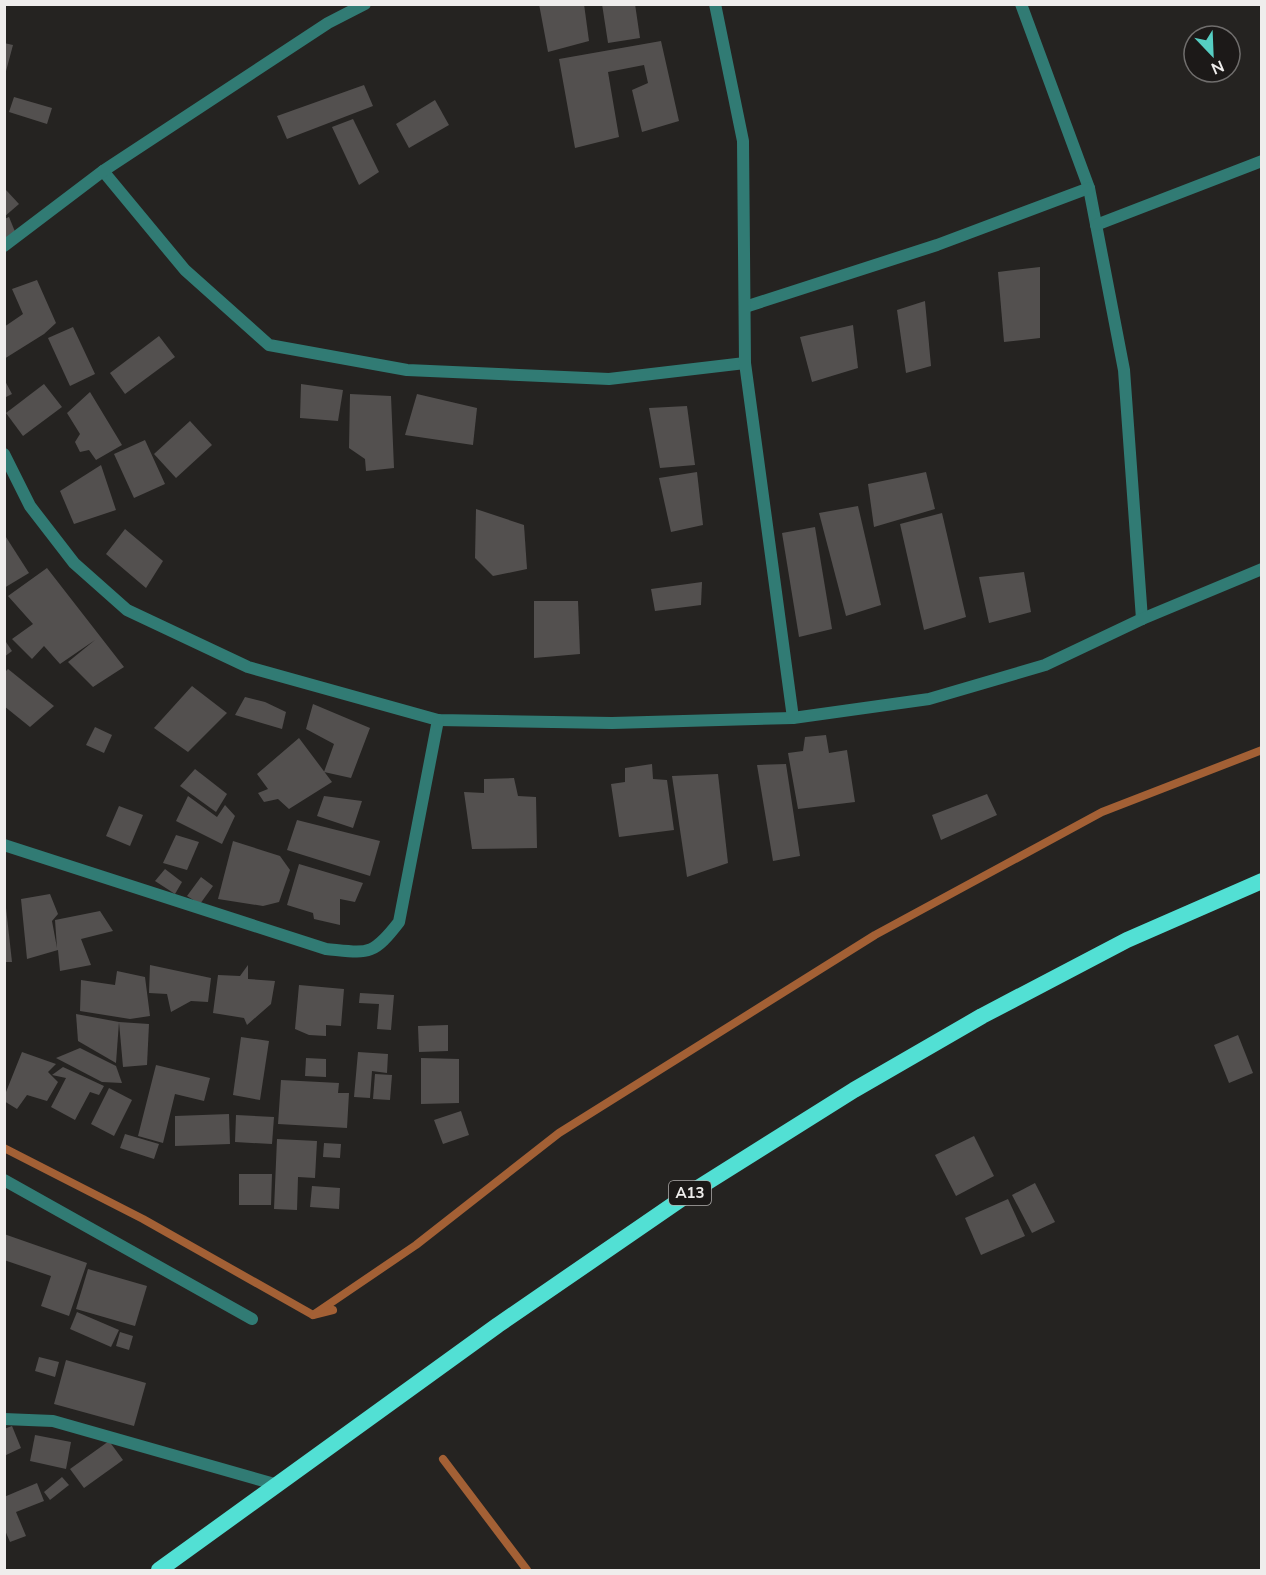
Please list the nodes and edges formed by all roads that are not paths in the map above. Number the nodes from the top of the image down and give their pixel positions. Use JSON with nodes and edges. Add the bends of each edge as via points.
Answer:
{"nodes":[{"id":1,"x":365,"y":4,"type":"edge"},
{"id":2,"x":715,"y":4,"type":"edge"},
{"id":3,"x":1021,"y":4,"type":"edge"},
{"id":4,"x":1262,"y":161,"type":"edge"},
{"id":5,"x":103,"y":171,"type":"junction"},
{"id":6,"x":1089,"y":188,"type":"junction"},
{"id":7,"x":1096,"y":225,"type":"junction"},
{"id":8,"x":4,"y":246,"type":"edge"},
{"id":9,"x":745,"y":307,"type":"junction"},
{"id":10,"x":745,"y":363,"type":"junction"},
{"id":11,"x":4,"y":454,"type":"edge"},
{"id":12,"x":1262,"y":569,"type":"edge"},
{"id":13,"x":1142,"y":619,"type":"junction"},
{"id":14,"x":793,"y":718,"type":"junction"},
{"id":15,"x":438,"y":720,"type":"junction"},
{"id":16,"x":4,"y":845,"type":"edge"},
{"id":17,"x":1262,"y":881,"type":"edge"},
{"id":18,"x":4,"y":1180,"type":"edge"},
{"id":19,"x":252,"y":1319,"type":"dead end"},
{"id":20,"x":4,"y":1419,"type":"edge"},
{"id":21,"x":278,"y":1485,"type":"junction"},
{"id":22,"x":159,"y":1570,"type":"edge"}],
"edges":[{"from":1,"to":5,"type":"street","via":[[328,23]]},
{"from":2,"to":9,"type":"street","via":[[743,141]]},
{"from":3,"to":6,"type":"street"},
{"from":4,"to":7,"type":"street"},
{"from":5,"to":8,"type":"street"},
{"from":5,"to":10,"type":"street","via":[[185,270],[269,345],[407,370],[609,379]]},
{"from":6,"to":7,"type":"street"},
{"from":6,"to":9,"type":"street","via":[[937,245]]},
{"from":7,"to":13,"type":"street","via":[[1124,370]]},
{"from":9,"to":10,"type":"street"},
{"from":10,"to":14,"type":"street"},
{"from":11,"to":15,"type":"street","via":[[30,506],[74,563],[127,610],[248,667]]},
{"from":12,"to":13,"type":"street"},
{"from":13,"to":14,"type":"street","via":[[1046,664],[929,699]]},
{"from":14,"to":15,"type":"street","via":[[612,723]]},
{"from":15,"to":16,"type":"street","via":[[399,922],[383,943],[364,952],[326,949]]},
{"from":17,"to":21,"type":"highway","number":"A13","via":[[1127,940],[982,1016],[854,1090],[690,1193],[498,1325]]},
{"from":18,"to":19,"type":"street"},
{"from":20,"to":21,"type":"street","via":[[53,1421]]},
{"from":21,"to":22,"type":"highway","number":"A13"}]}
